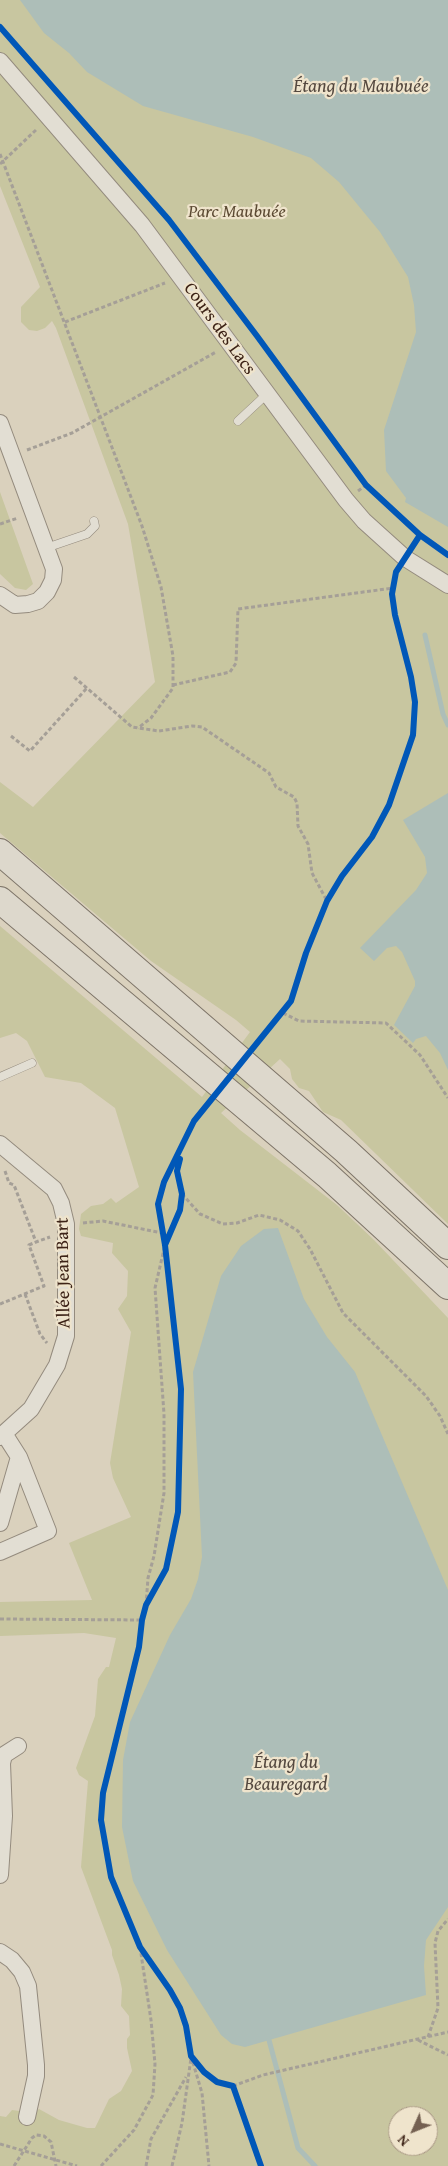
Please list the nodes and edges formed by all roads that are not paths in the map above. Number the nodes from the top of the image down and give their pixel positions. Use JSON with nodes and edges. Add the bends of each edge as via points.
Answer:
{"nodes":[{"id":1,"x":0,"y":61,"type":"edge"},
{"id":2,"x":267,"y":394,"type":"junction"},
{"id":3,"x":238,"y":422,"type":"dead end"},
{"id":4,"x":0,"y":423,"type":"edge"},
{"id":5,"x":94,"y":521,"type":"dead end"},
{"id":6,"x":46,"y":548,"type":"junction"},
{"id":7,"x":448,"y":585,"type":"edge"},
{"id":8,"x":0,"y":595,"type":"edge"},
{"id":9,"x":0,"y":852,"type":"edge"},
{"id":10,"x":0,"y":900,"type":"edge"},
{"id":11,"x":32,"y":1063,"type":"dead end"},
{"id":12,"x":0,"y":1077,"type":"edge"},
{"id":13,"x":0,"y":1144,"type":"edge"},
{"id":14,"x":448,"y":1246,"type":"edge"},
{"id":15,"x":448,"y":1286,"type":"edge"},
{"id":16,"x":2,"y":1436,"type":"edge"},
{"id":17,"x":19,"y":1457,"type":"junction"},
{"id":18,"x":0,"y":1523,"type":"edge"},
{"id":19,"x":0,"y":1552,"type":"edge"},
{"id":20,"x":18,"y":1746,"type":"dead end"},
{"id":21,"x":0,"y":1875,"type":"edge"},
{"id":22,"x":0,"y":1937,"type":"edge"},
{"id":23,"x":0,"y":1952,"type":"edge"},
{"id":24,"x":27,"y":2117,"type":"dead end"}],
"edges":[{"from":1,"to":2,"type":"street","name":"Cours des Lacs","via":[[142,225]]},
{"from":2,"to":3,"type":"lane"},
{"from":2,"to":7,"type":"street","name":"Cours des Lacs","via":[[364,521],[405,558]]},
{"from":4,"to":6,"type":"street"},
{"from":5,"to":6,"type":"lane","via":[[95,526],[87,534]]},
{"from":6,"to":8,"type":"street","via":[[54,569],[54,580],[47,592],[38,600],[15,605]]},
{"from":9,"to":14,"type":"highway","via":[[264,1079]]},
{"from":10,"to":15,"type":"highway","via":[[327,1175]]},
{"from":11,"to":12,"type":"lane"},
{"from":13,"to":16,"type":"street","name":"Allée Jean Bart","via":[[54,1189],[66,1224],[66,1336],[57,1365],[31,1409]]},
{"from":16,"to":17,"type":"street"},
{"from":17,"to":18,"type":"street"},
{"from":17,"to":19,"type":"street","via":[[48,1531]]},
{"from":20,"to":21,"type":"street","via":[[4,1755],[2,1763],[4,1816]]},
{"from":22,"to":23,"type":"street"},
{"from":23,"to":24,"type":"street","via":[[22,1972],[28,1986],[36,2070]]}]}
